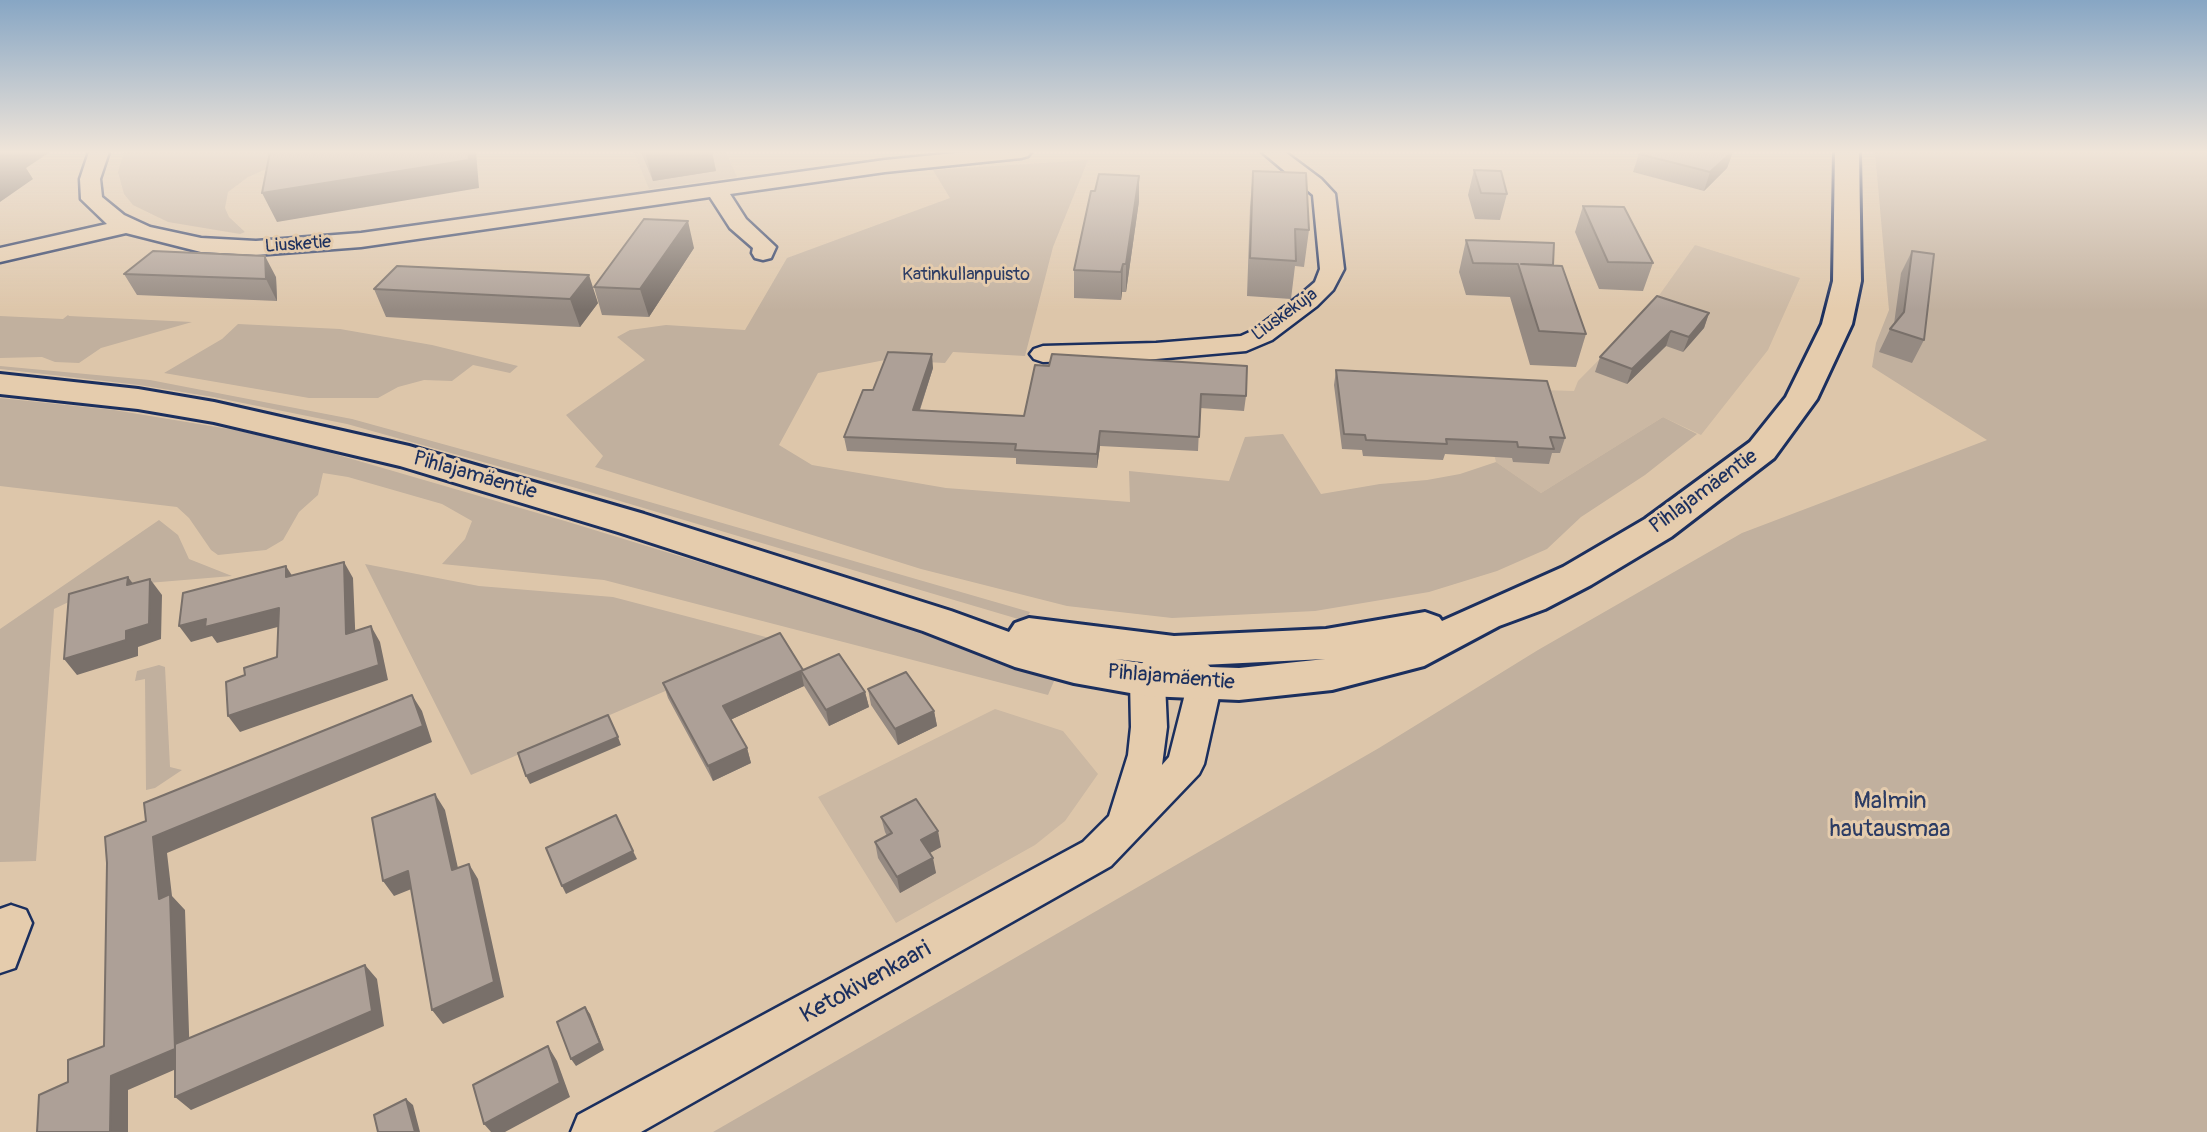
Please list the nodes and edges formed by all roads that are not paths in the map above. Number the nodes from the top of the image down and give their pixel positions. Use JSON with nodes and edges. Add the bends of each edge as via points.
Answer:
{"nodes":[{"id":1,"x":97,"y":205,"type":"edge"},
{"id":2,"x":617,"y":205,"type":"edge"},
{"id":3,"x":726,"y":205,"type":"edge"},
{"id":4,"x":1325,"y":205,"type":"edge"},
{"id":5,"x":1845,"y":207,"type":"edge"},
{"id":6,"x":127,"y":226,"type":"junction"},
{"id":7,"x":763,"y":253,"type":"dead end"},
{"id":8,"x":0,"y":255,"type":"edge"},
{"id":9,"x":1043,"y":354,"type":"dead end"},
{"id":10,"x":0,"y":384,"type":"edge"},
{"id":11,"x":1485,"y":617,"type":"junction"},
{"id":12,"x":1161,"y":666,"type":"junction"},
{"id":13,"x":1205,"y":684,"type":"junction"},
{"id":14,"x":1128,"y":821,"type":"junction"},
{"id":15,"x":595,"y":1132,"type":"edge"}],
"edges":[{"from":1,"to":6,"type":"street","name":"Liusketie"},
{"from":2,"to":6,"type":"street","name":"Liusketie","via":[[277,248],[201,245]]},
{"from":3,"to":7,"type":"street","via":[[738,223],[765,247]]},
{"from":4,"to":9,"type":"street","name":"Liuskekuja","via":[[1332,269],[1325,285],[1263,335],[1246,343],[1156,351]]},
{"from":5,"to":11,"type":"main road","name":"Pihlajamäentie","via":[[1847,281],[1837,324],[1801,399],[1762,450],[1658,528],[1531,599]]},
{"from":6,"to":8,"type":"street"},
{"from":10,"to":12,"type":"main road","name":"Pihlajamäentie","via":[[214,412],[409,457],[937,621],[1030,656],[1074,667]]},
{"from":11,"to":12,"type":"main road","name":"Pihlajamäentie","via":[[1326,645]]},
{"from":11,"to":13,"type":"main road","name":"Pihlajamäentie","via":[[1409,655],[1332,674]]},
{"from":12,"to":13,"type":"main road","name":"Pihlajamäentie"},
{"from":12,"to":14,"type":"street","name":"Ketokivenkaari","via":[[1146,755]]},
{"from":13,"to":14,"type":"street","name":"Ketokivenkaari","via":[[1185,764]]},
{"from":14,"to":15,"type":"street","name":"Ketokivenkaari","via":[[1086,861]]}]}
